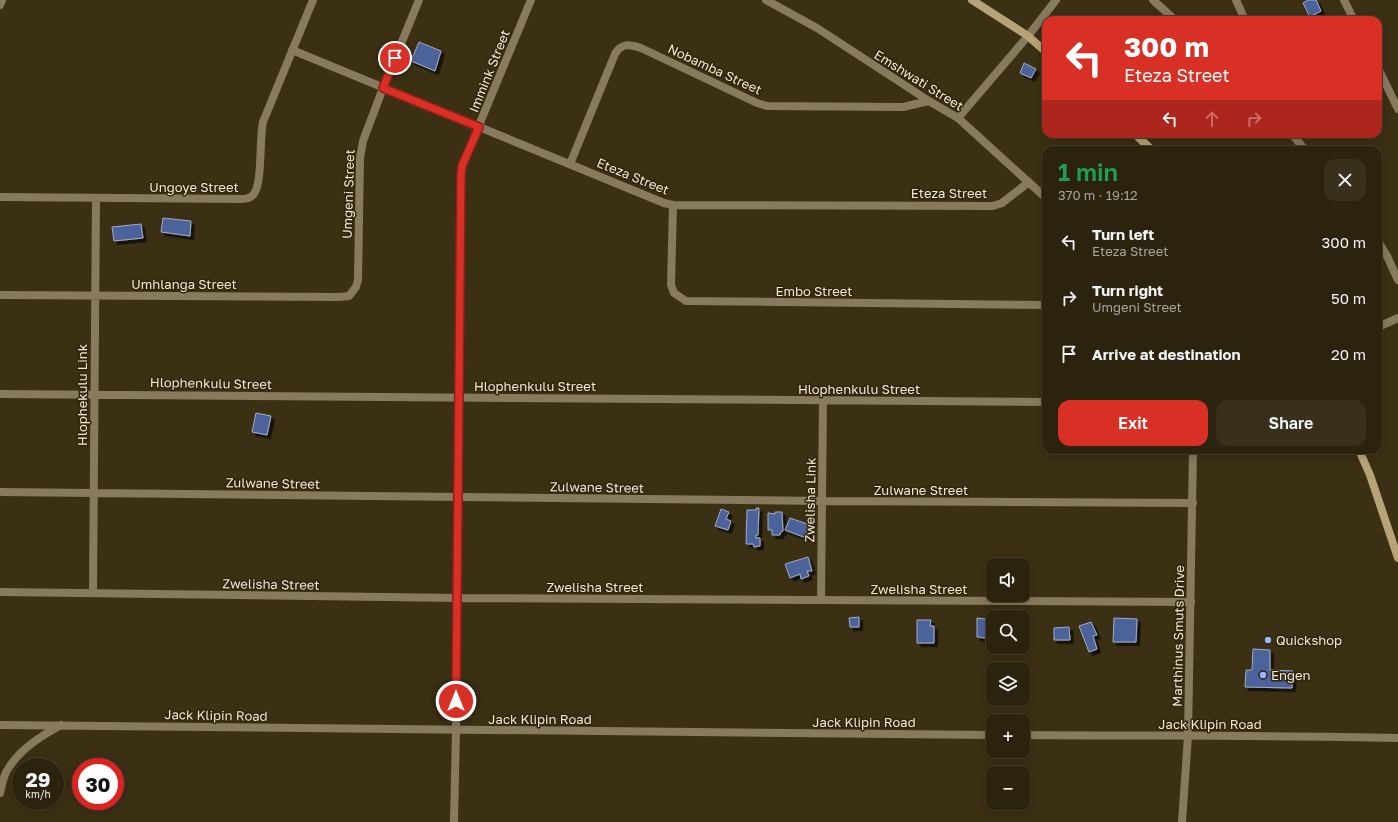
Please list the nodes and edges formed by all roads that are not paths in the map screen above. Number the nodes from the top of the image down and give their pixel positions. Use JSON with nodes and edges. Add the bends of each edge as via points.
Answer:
{"nodes":[{"id":1,"x":313,"y":0,"type":"edge"},
{"id":2,"x":419,"y":0,"type":"edge"},
{"id":3,"x":531,"y":0,"type":"edge"},
{"id":4,"x":766,"y":0,"type":"edge"},
{"id":5,"x":972,"y":0,"type":"edge"},
{"id":6,"x":1056,"y":0,"type":"edge"},
{"id":7,"x":1153,"y":0,"type":"edge"},
{"id":8,"x":1236,"y":0,"type":"edge"},
{"id":9,"x":1344,"y":0,"type":"edge"},
{"id":10,"x":1044,"y":16,"type":"edge"},
{"id":11,"x":1171,"y":16,"type":"edge"},
{"id":12,"x":1243,"y":16,"type":"edge"},
{"id":13,"x":1352,"y":16,"type":"edge"},
{"id":14,"x":1042,"y":18,"type":"edge"},
{"id":15,"x":1028,"y":36,"type":"junction"},
{"id":16,"x":1042,"y":48,"type":"edge"},
{"id":17,"x":292,"y":50,"type":"junction"},
{"id":18,"x":1382,"y":76,"type":"edge"},
{"id":19,"x":383,"y":88,"type":"junction"},
{"id":20,"x":929,"y":101,"type":"junction"},
{"id":21,"x":1398,"y":109,"type":"edge"},
{"id":22,"x":958,"y":118,"type":"junction"},
{"id":23,"x":479,"y":127,"type":"junction"},
{"id":24,"x":1139,"y":138,"type":"edge"},
{"id":25,"x":1295,"y":138,"type":"edge"},
{"id":26,"x":1148,"y":146,"type":"edge"},
{"id":27,"x":1302,"y":146,"type":"edge"},
{"id":28,"x":570,"y":164,"type":"junction"},
{"id":29,"x":1029,"y":182,"type":"junction"},
{"id":30,"x":1042,"y":194,"type":"edge"},
{"id":31,"x":0,"y":197,"type":"edge"},
{"id":32,"x":96,"y":198,"type":"junction"},
{"id":33,"x":673,"y":204,"type":"junction"},
{"id":34,"x":1382,"y":248,"type":"edge"},
{"id":35,"x":358,"y":280,"type":"joint"},
{"id":36,"x":1398,"y":280,"type":"edge"},
{"id":37,"x":0,"y":295,"type":"edge"},
{"id":38,"x":95,"y":296,"type":"junction"},
{"id":39,"x":1042,"y":305,"type":"edge"},
{"id":40,"x":1398,"y":318,"type":"edge"},
{"id":41,"x":1382,"y":325,"type":"edge"},
{"id":42,"x":0,"y":394,"type":"edge"},
{"id":43,"x":94,"y":394,"type":"junction"},
{"id":44,"x":459,"y":398,"type":"junction"},
{"id":45,"x":823,"y":400,"type":"junction"},
{"id":46,"x":1042,"y":402,"type":"edge"},
{"id":47,"x":1193,"y":454,"type":"edge"},
{"id":48,"x":1361,"y":454,"type":"edge"},
{"id":49,"x":0,"y":492,"type":"edge"},
{"id":50,"x":94,"y":493,"type":"junction"},
{"id":51,"x":458,"y":497,"type":"junction"},
{"id":52,"x":823,"y":501,"type":"junction"},
{"id":53,"x":1193,"y":503,"type":"junction"},
{"id":54,"x":1398,"y":558,"type":"edge"},
{"id":55,"x":0,"y":592,"type":"edge"},
{"id":56,"x":93,"y":593,"type":"junction"},
{"id":57,"x":457,"y":598,"type":"junction"},
{"id":58,"x":821,"y":600,"type":"junction"},
{"id":59,"x":1191,"y":602,"type":"junction"},
{"id":60,"x":0,"y":725,"type":"edge"},
{"id":61,"x":62,"y":725,"type":"junction"},
{"id":62,"x":456,"y":730,"type":"junction"},
{"id":63,"x":986,"y":735,"type":"edge"},
{"id":64,"x":1030,"y":735,"type":"edge"},
{"id":65,"x":1188,"y":736,"type":"junction"},
{"id":66,"x":1398,"y":738,"type":"edge"},
{"id":67,"x":0,"y":793,"type":"edge"},
{"id":68,"x":454,"y":822,"type":"edge"},
{"id":69,"x":1182,"y":822,"type":"edge"}],
"edges":[{"from":1,"to":17,"type":"street","name":"Ungoye Street"},
{"from":2,"to":19,"type":"street","name":"Umgeni Street"},
{"from":3,"to":23,"type":"street","name":"Immink Street"},
{"from":4,"to":20,"type":"street","name":"Emshwati Street","via":[[817,28]]},
{"from":5,"to":15,"type":"main road"},
{"from":6,"to":10,"type":"street"},
{"from":7,"to":11,"type":"street"},
{"from":8,"to":12,"type":"street"},
{"from":9,"to":13,"type":"street"},
{"from":14,"to":15,"type":"street"},
{"from":15,"to":16,"type":"main road"},
{"from":15,"to":22,"type":"street"},
{"from":17,"to":19,"type":"street","name":"Eteza Street"},
{"from":17,"to":32,"type":"street","name":"Ungoye Street","via":[[263,122],[258,182],[250,197]]},
{"from":18,"to":21,"type":"street"},
{"from":19,"to":23,"type":"street","name":"Eteza Street"},
{"from":19,"to":35,"type":"street","name":"Umgeni Street","via":[[360,153]]},
{"from":20,"to":22,"type":"street","name":"Emshwati Street"},
{"from":20,"to":28,"type":"street","name":"Nobamba Street","via":[[903,107],[767,106],[641,48],[626,45],[621,46],[615,54]]},
{"from":22,"to":29,"type":"street","name":"Emshwati Street"},
{"from":23,"to":28,"type":"street","name":"Eteza Street"},
{"from":23,"to":44,"type":"street","name":"Immink Street","via":[[462,166],[461,175]]},
{"from":24,"to":26,"type":"main road"},
{"from":25,"to":27,"type":"street"},
{"from":28,"to":33,"type":"street","name":"Eteza Street","via":[[661,202]]},
{"from":29,"to":30,"type":"street","name":"Emshwati Street"},
{"from":29,"to":33,"type":"street","name":"Eteza Street","via":[[1002,203],[992,206]]},
{"from":31,"to":32,"type":"street","name":"Ungoye Street"},
{"from":32,"to":38,"type":"street","name":"Hlophekulu Link"},
{"from":33,"to":39,"type":"street","name":"Embo Street","via":[[671,285],[674,293],[686,301]]},
{"from":34,"to":36,"type":"street"},
{"from":35,"to":38,"type":"street","name":"Umhlanga Street","via":[[349,296],[339,297]]},
{"from":37,"to":38,"type":"street","name":"Umhlanga Street"},
{"from":38,"to":43,"type":"street","name":"Hlophekulu Link"},
{"from":40,"to":41,"type":"street"},
{"from":42,"to":43,"type":"street","name":"Hlophenkulu Street"},
{"from":43,"to":44,"type":"street","name":"Hlophenkulu Street"},
{"from":43,"to":50,"type":"street","name":"Hlophekulu Link"},
{"from":44,"to":45,"type":"street","name":"Hlophenkulu Street"},
{"from":44,"to":51,"type":"street","name":"Immink Street"},
{"from":45,"to":46,"type":"street","name":"Hlophenkulu Street"},
{"from":45,"to":52,"type":"street","name":"Zwelisha Link"},
{"from":47,"to":53,"type":"street","name":"Marthinus Smuts Drive"},
{"from":48,"to":54,"type":"main road"},
{"from":49,"to":50,"type":"street","name":"Zulwane Street"},
{"from":50,"to":51,"type":"street","name":"Zulwane Street"},
{"from":50,"to":56,"type":"street","name":"Hlophekulu Link"},
{"from":51,"to":52,"type":"street","name":"Zulwane Street"},
{"from":51,"to":57,"type":"street","name":"Immink Street"},
{"from":52,"to":53,"type":"street","name":"Zulwane Street"},
{"from":52,"to":58,"type":"street","name":"Zwelisha Link"},
{"from":53,"to":59,"type":"street","name":"Marthinus Smuts Drive"},
{"from":55,"to":56,"type":"street","name":"Zwelisha Street"},
{"from":56,"to":57,"type":"street","name":"Zwelisha Street"},
{"from":57,"to":58,"type":"street","name":"Zwelisha Street"},
{"from":57,"to":62,"type":"street","name":"Immink Street"},
{"from":58,"to":59,"type":"street","name":"Zwelisha Street"},
{"from":59,"to":65,"type":"street","name":"Marthinus Smuts Drive"},
{"from":60,"to":61,"type":"street","name":"Jack Klipin Road"},
{"from":61,"to":62,"type":"street","name":"Jack Klipin Road"},
{"from":61,"to":67,"type":"street","via":[[39,737],[16,759],[7,770]]},
{"from":62,"to":63,"type":"street","name":"Jack Klipin Road"},
{"from":62,"to":68,"type":"street","name":"Immink Street"},
{"from":64,"to":65,"type":"street","name":"Jack Klipin Road"},
{"from":65,"to":66,"type":"street","name":"Jack Klipin Road"},
{"from":65,"to":69,"type":"street","name":"Marthinus Smuts Drive"}]}
